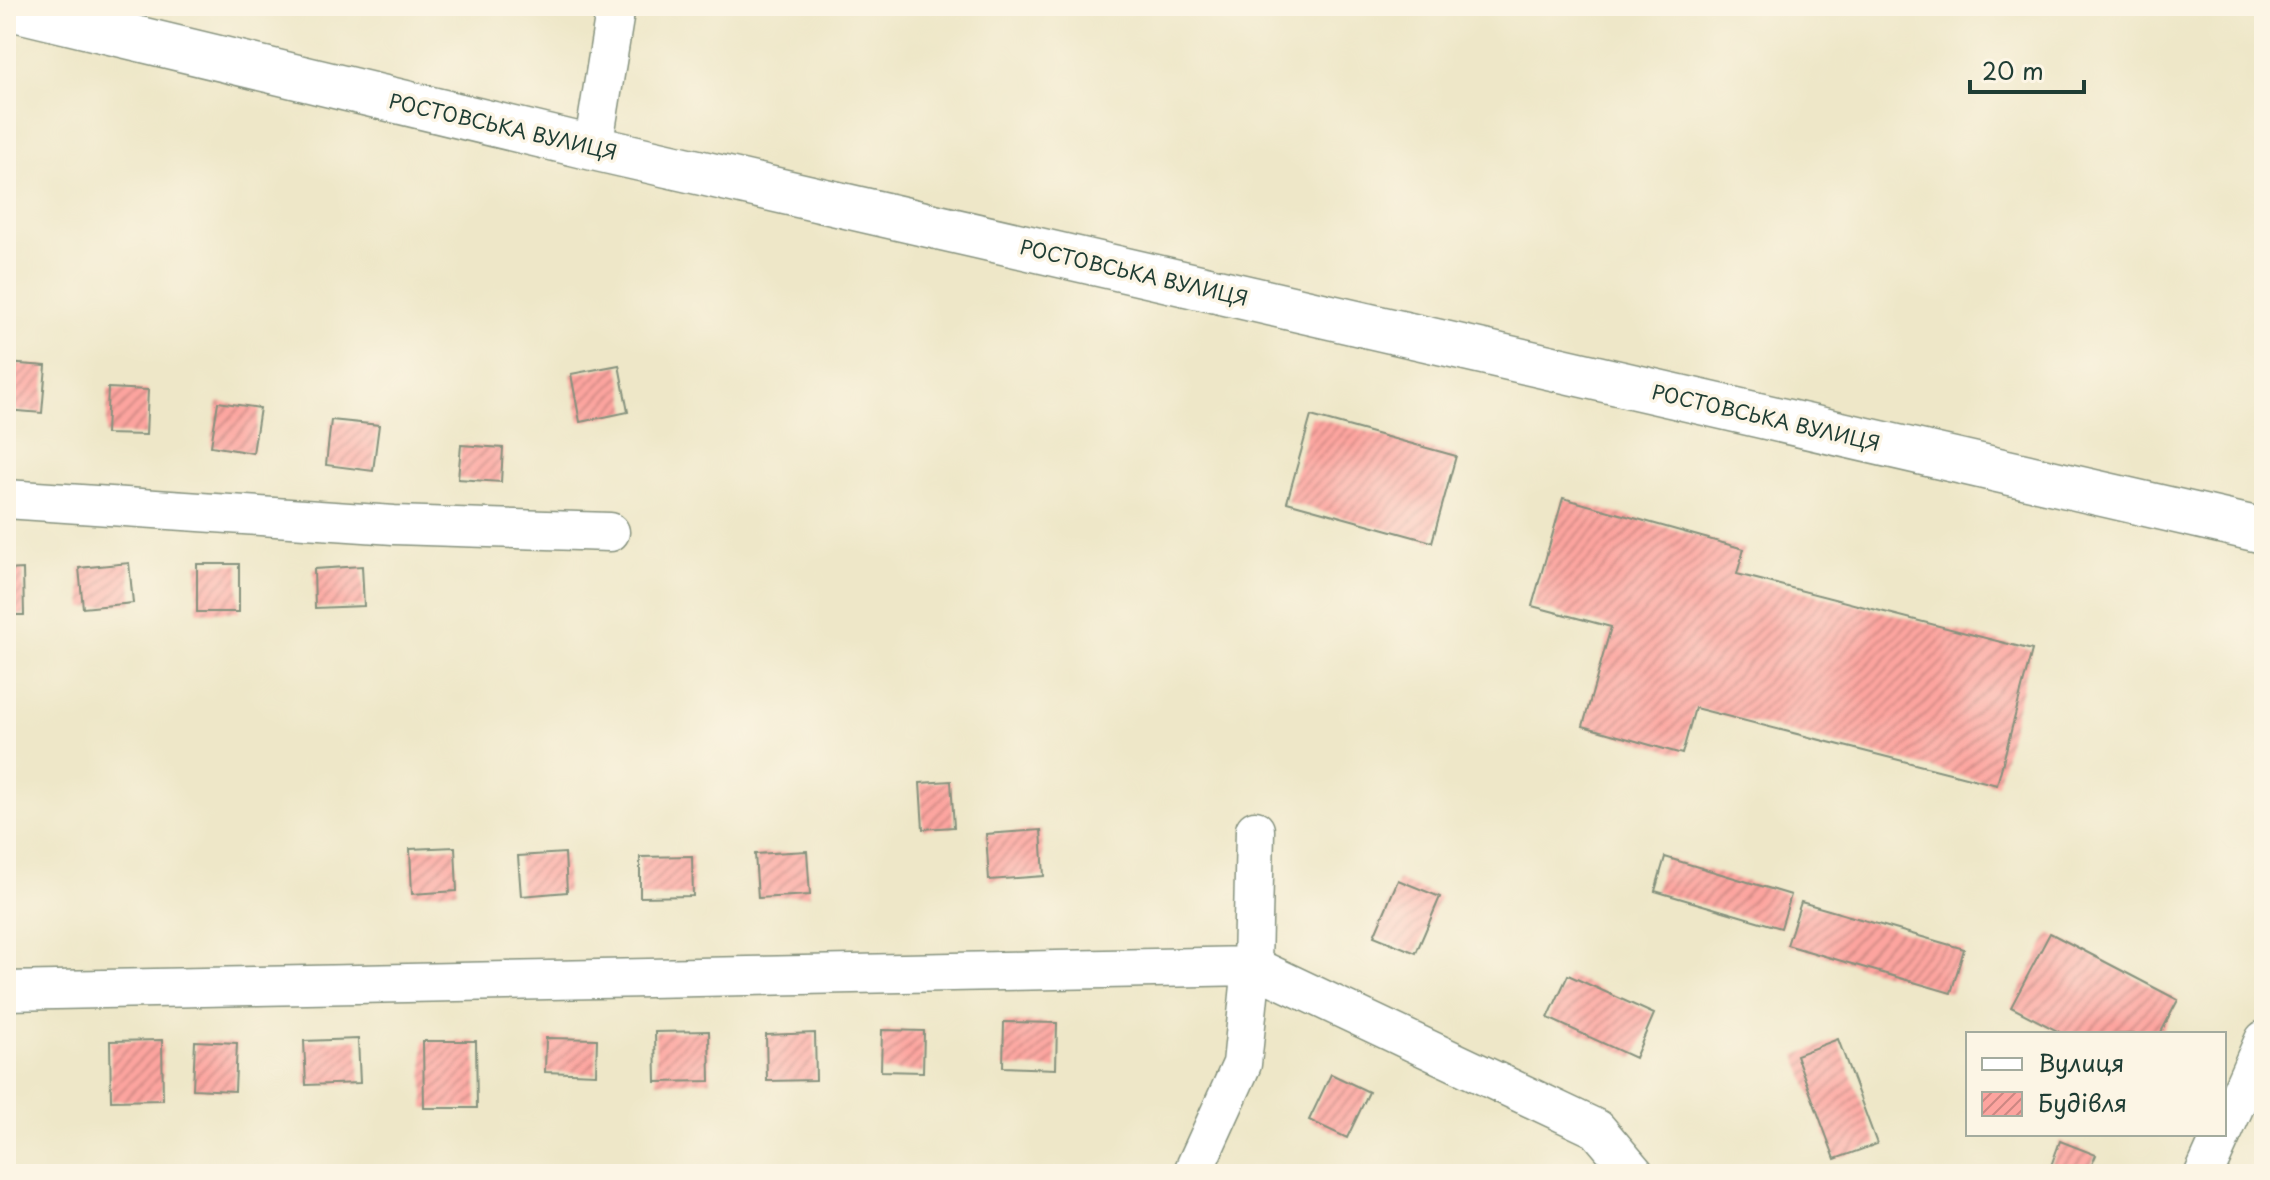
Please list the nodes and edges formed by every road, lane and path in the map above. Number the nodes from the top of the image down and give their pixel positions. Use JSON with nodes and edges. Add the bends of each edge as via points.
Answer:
{"nodes":[{"id":1,"x":616,"y":6,"type":"edge"},
{"id":2,"x":6,"y":7,"type":"edge"},
{"id":3,"x":593,"y":148,"type":"junction"},
{"id":4,"x":6,"y":499,"type":"edge"},
{"id":5,"x":2264,"y":531,"type":"edge"},
{"id":6,"x":610,"y":532,"type":"dead end"},
{"id":7,"x":1255,"y":830,"type":"dead end"},
{"id":8,"x":1252,"y":966,"type":"junction"},
{"id":9,"x":6,"y":991,"type":"edge"},
{"id":10,"x":2264,"y":1040,"type":"edge"},
{"id":11,"x":2226,"y":1125,"type":"edge"},
{"id":12,"x":2221,"y":1136,"type":"edge"},
{"id":13,"x":1192,"y":1174,"type":"edge"},
{"id":14,"x":1635,"y":1174,"type":"edge"},
{"id":15,"x":2204,"y":1174,"type":"edge"}],
"edges":[{"from":1,"to":3,"type":"street"},
{"from":2,"to":3,"type":"highway","name":"РОСТОВСЬКА ВУЛИЦЯ"},
{"from":3,"to":5,"type":"highway","name":"РОСТОВСЬКА ВУЛИЦЯ"},
{"from":4,"to":6,"type":"street","via":[[394,525]]},
{"from":7,"to":8,"type":"street"},
{"from":8,"to":9,"type":"street"},
{"from":8,"to":13,"type":"street","via":[[1242,1064]]},
{"from":8,"to":14,"type":"street","via":[[1597,1129]]},
{"from":10,"to":11,"type":"street"},
{"from":12,"to":15,"type":"street"}]}
